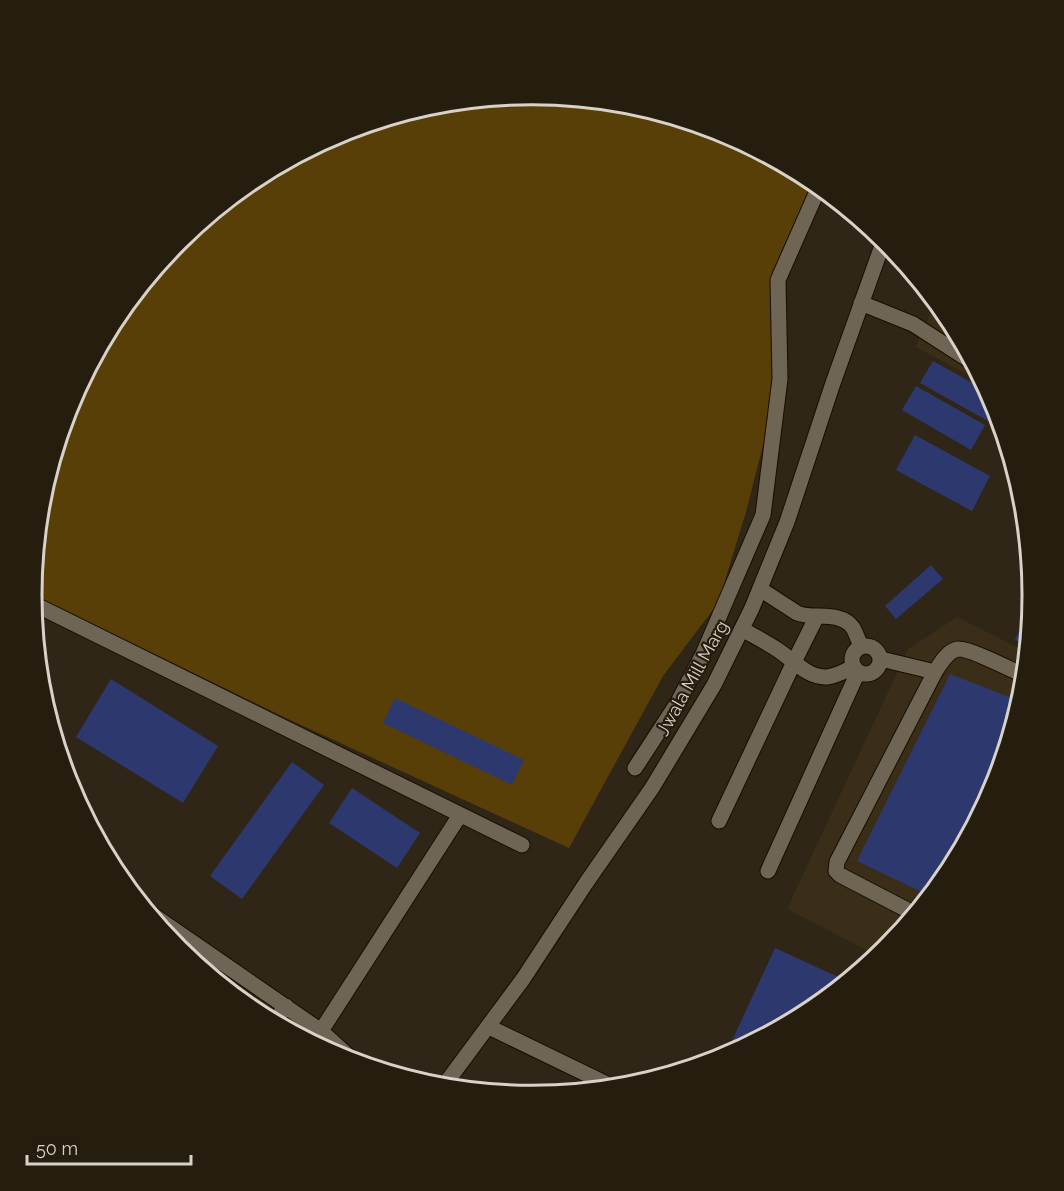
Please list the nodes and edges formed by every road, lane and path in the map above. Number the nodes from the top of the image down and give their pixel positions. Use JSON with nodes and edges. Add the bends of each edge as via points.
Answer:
{"nodes":[{"id":1,"x":815,"y":196,"type":"edge"},
{"id":2,"x":880,"y":251,"type":"edge"},
{"id":3,"x":861,"y":303,"type":"junction"},
{"id":4,"x":957,"y":353,"type":"edge"},
{"id":5,"x":760,"y":588,"type":"junction"},
{"id":6,"x":42,"y":608,"type":"edge"},
{"id":7,"x":817,"y":616,"type":"junction"},
{"id":8,"x":742,"y":629,"type":"junction"},
{"id":9,"x":861,"y":646,"type":"junction"},
{"id":10,"x":881,"y":659,"type":"junction"},
{"id":11,"x":794,"y":662,"type":"junction"},
{"id":12,"x":856,"y":670,"type":"junction"},
{"id":13,"x":935,"y":672,"type":"junction"},
{"id":14,"x":1016,"y":672,"type":"edge"},
{"id":15,"x":635,"y":768,"type":"dead end"},
{"id":16,"x":460,"y":815,"type":"junction"},
{"id":17,"x":719,"y":821,"type":"dead end"},
{"id":18,"x":522,"y":845,"type":"dead end"},
{"id":19,"x":768,"y":872,"type":"dead end"},
{"id":20,"x":907,"y":911,"type":"edge"},
{"id":21,"x":182,"y":938,"type":"edge"},
{"id":22,"x":286,"y":1006,"type":"junction"},
{"id":23,"x":279,"y":1015,"type":"edge"},
{"id":24,"x":489,"y":1027,"type":"junction"},
{"id":25,"x":321,"y":1031,"type":"junction"},
{"id":26,"x":335,"y":1044,"type":"edge"},
{"id":27,"x":450,"y":1078,"type":"edge"},
{"id":28,"x":599,"y":1080,"type":"edge"}],
"edges":[{"from":1,"to":15,"type":"street","via":[[778,280],[780,379],[763,515],[703,654],[678,702]]},
{"from":2,"to":3,"type":"street","name":"Jwala Mill Marg"},
{"from":3,"to":4,"type":"street","via":[[912,324]]},
{"from":3,"to":5,"type":"street","name":"Jwala Mill Marg","via":[[787,522]]},
{"from":5,"to":7,"type":"street","via":[[796,613]]},
{"from":5,"to":8,"type":"street","name":"Jwala Mill Marg"},
{"from":6,"to":16,"type":"street"},
{"from":7,"to":9,"type":"street","via":[[846,621]]},
{"from":7,"to":11,"type":"street"},
{"from":8,"to":11,"type":"street"},
{"from":8,"to":24,"type":"street","name":"Jwala Mill Marg","via":[[714,685],[652,788]]},
{"from":9,"to":10,"type":"street","via":[[873,646]]},
{"from":9,"to":12,"type":"street","via":[[851,659]]},
{"from":10,"to":12,"type":"street","via":[[873,673]]},
{"from":10,"to":13,"type":"street"},
{"from":11,"to":12,"type":"street","via":[[825,677]]},
{"from":11,"to":17,"type":"street"},
{"from":12,"to":19,"type":"street"},
{"from":13,"to":14,"type":"street","via":[[948,654],[958,650],[969,651]]},
{"from":13,"to":20,"type":"street","via":[[836,866],[840,875]]},
{"from":16,"to":18,"type":"street"},
{"from":16,"to":25,"type":"street"},
{"from":21,"to":22,"type":"street"},
{"from":22,"to":23,"type":"street"},
{"from":22,"to":25,"type":"street"},
{"from":24,"to":27,"type":"street","name":"Jwala Mill Marg"},
{"from":24,"to":28,"type":"street"},
{"from":25,"to":26,"type":"street"}]}
